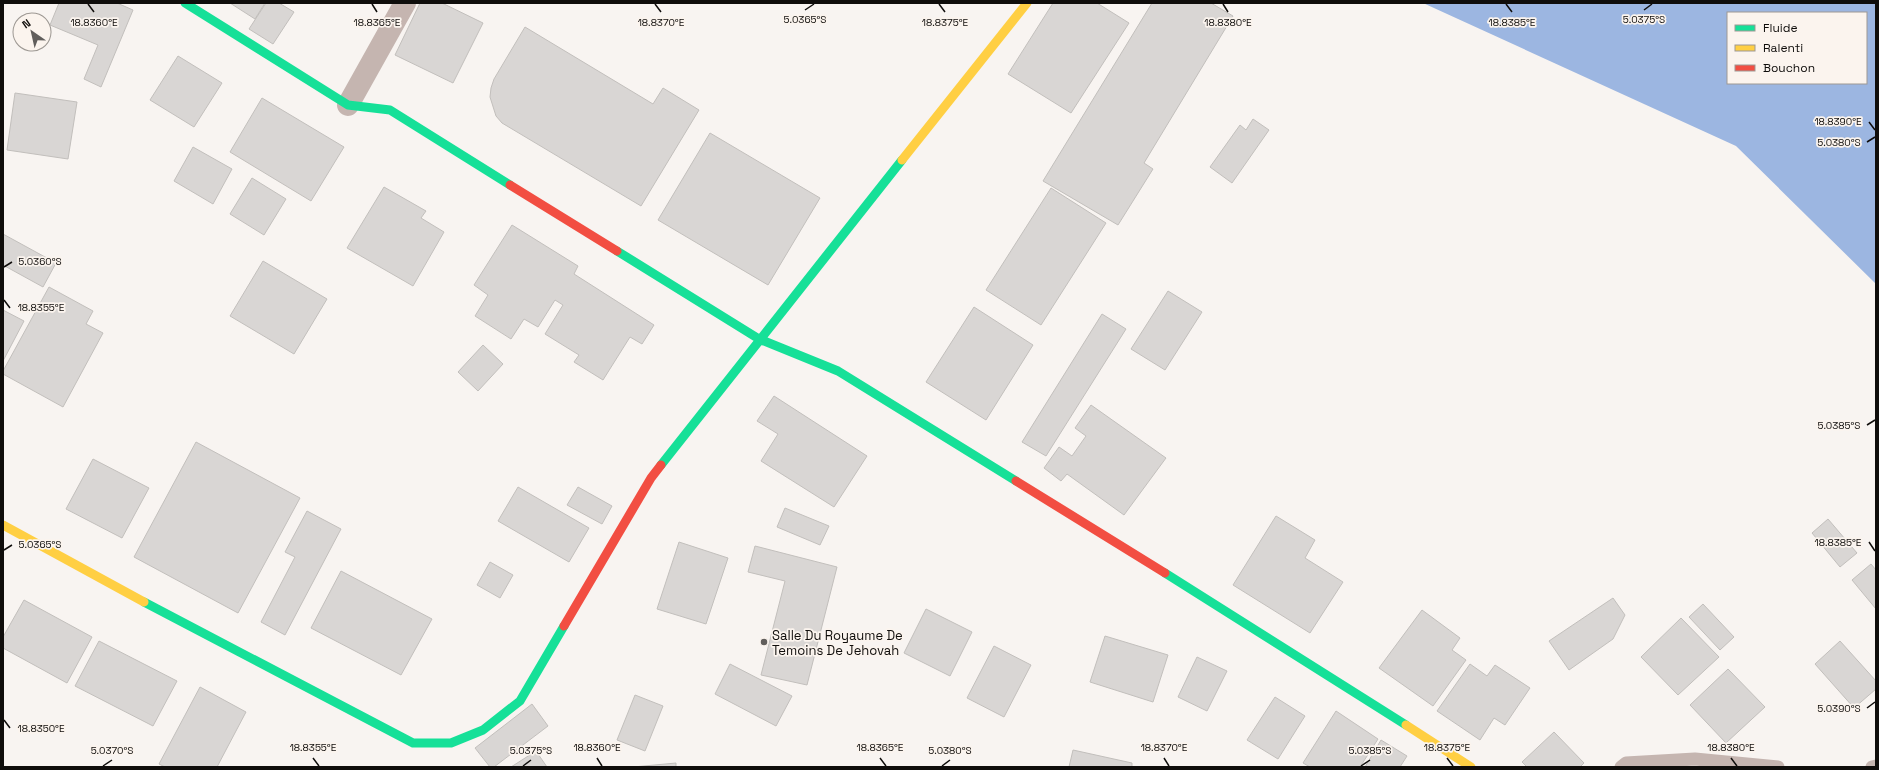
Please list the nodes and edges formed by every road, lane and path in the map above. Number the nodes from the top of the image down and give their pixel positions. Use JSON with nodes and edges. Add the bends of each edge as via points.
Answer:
{"nodes":[{"id":1,"x":185,"y":3,"type":"edge"},
{"id":2,"x":405,"y":3,"type":"edge"},
{"id":3,"x":1027,"y":3,"type":"edge"},
{"id":4,"x":348,"y":105,"type":"junction"},
{"id":5,"x":759,"y":339,"type":"junction"},
{"id":6,"x":3,"y":525,"type":"edge"},
{"id":7,"x":1876,"y":766,"type":"edge"},
{"id":8,"x":1471,"y":767,"type":"edge"},
{"id":9,"x":1621,"y":767,"type":"edge"},
{"id":10,"x":1778,"y":767,"type":"edge"},
{"id":11,"x":1872,"y":767,"type":"edge"}],
"edges":[{"from":1,"to":4,"type":"street"},
{"from":2,"to":4,"type":"street"},
{"from":3,"to":5,"type":"street"},
{"from":4,"to":5,"type":"street","via":[[390,110]]},
{"from":5,"to":6,"type":"street","via":[[651,478],[520,701],[483,730],[451,743],[413,743]]},
{"from":5,"to":8,"type":"street","via":[[838,371],[1324,672]]},
{"from":7,"to":11,"type":"lane"},
{"from":9,"to":10,"type":"lane","via":[[1626,763],[1695,758]]}]}
